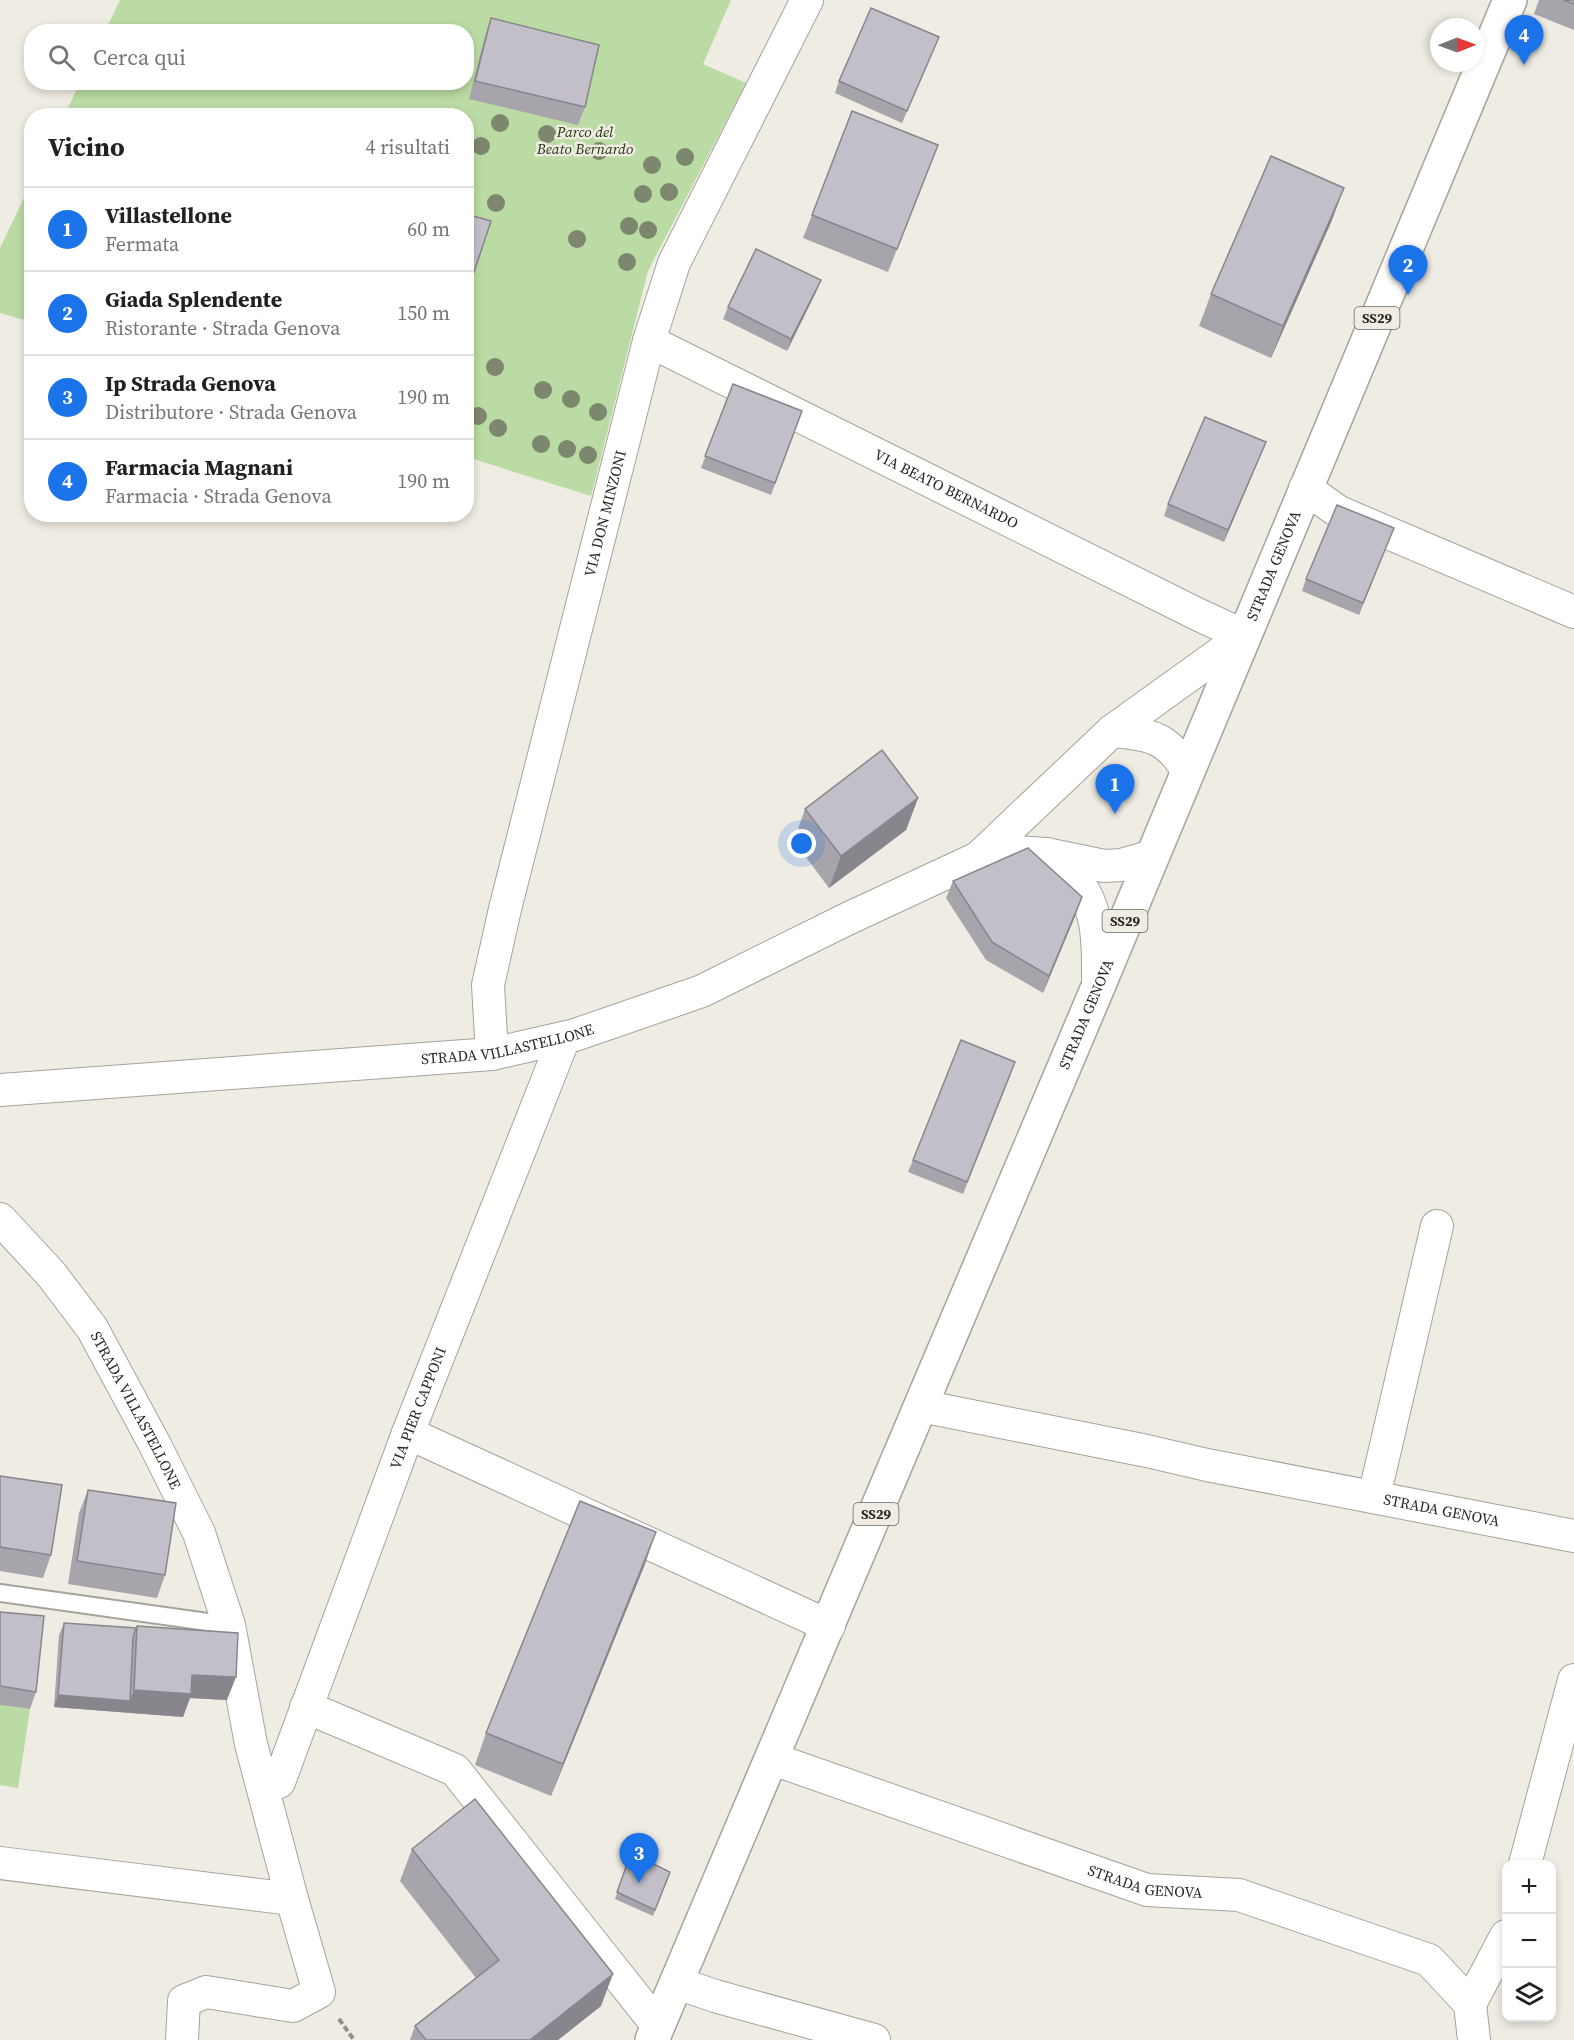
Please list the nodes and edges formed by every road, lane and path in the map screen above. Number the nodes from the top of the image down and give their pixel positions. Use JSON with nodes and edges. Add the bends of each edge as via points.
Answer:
{"nodes":[{"id":1,"x":807,"y":0,"type":"edge"},
{"id":2,"x":1510,"y":0,"type":"edge"},
{"id":3,"x":649,"y":341,"type":"junction"},
{"id":4,"x":1305,"y":488,"type":"junction"},
{"id":5,"x":1574,"y":612,"type":"edge"},
{"id":6,"x":1244,"y":636,"type":"junction"},
{"id":7,"x":1112,"y":731,"type":"junction"},
{"id":8,"x":1188,"y":772,"type":"junction"},
{"id":9,"x":1046,"y":854,"type":"junction"},
{"id":10,"x":1152,"y":856,"type":"junction"},
{"id":11,"x":978,"y":858,"type":"junction"},
{"id":12,"x":1098,"y":987,"type":"junction"},
{"id":13,"x":564,"y":1038,"type":"junction"},
{"id":14,"x":492,"y":1054,"type":"junction"},
{"id":15,"x":0,"y":1090,"type":"edge"},
{"id":16,"x":0,"y":1219,"type":"edge"},
{"id":17,"x":1437,"y":1226,"type":"dead end"},
{"id":18,"x":921,"y":1406,"type":"junction"},
{"id":19,"x":408,"y":1433,"type":"junction"},
{"id":20,"x":1374,"y":1497,"type":"junction"},
{"id":21,"x":1574,"y":1536,"type":"edge"},
{"id":22,"x":0,"y":1593,"type":"edge"},
{"id":23,"x":229,"y":1625,"type":"junction"},
{"id":24,"x":829,"y":1626,"type":"junction"},
{"id":25,"x":1574,"y":1680,"type":"edge"},
{"id":26,"x":306,"y":1707,"type":"junction"},
{"id":27,"x":773,"y":1759,"type":"junction"},
{"id":28,"x":279,"y":1782,"type":"dead end"},
{"id":29,"x":1527,"y":1860,"type":"edge"},
{"id":30,"x":0,"y":1863,"type":"edge"},
{"id":31,"x":292,"y":1899,"type":"junction"},
{"id":32,"x":1502,"y":1944,"type":"edge"},
{"id":33,"x":677,"y":1983,"type":"junction"},
{"id":34,"x":1470,"y":2004,"type":"junction"},
{"id":35,"x":655,"y":2033,"type":"edge"},
{"id":36,"x":182,"y":2040,"type":"edge"},
{"id":37,"x":874,"y":2040,"type":"edge"},
{"id":38,"x":1474,"y":2040,"type":"edge"}],
"edges":[{"from":1,"to":3,"type":"street","name":"VIA DON MINZONI","via":[[674,263]]},
{"from":2,"to":4,"type":"main road","name":"STRADA GENOVA","number":"SS29"},
{"from":3,"to":6,"type":"street","name":"VIA BEATO BERNARDO"},
{"from":3,"to":14,"type":"street","name":"VIA DON MINZONI","via":[[505,909],[489,985]]},
{"from":4,"to":5,"type":"street","name":"STRADA GENOVA","via":[[1339,512]]},
{"from":4,"to":6,"type":"main road","name":"STRADA GENOVA","number":"SS29"},
{"from":6,"to":7,"type":"street","name":"STRADA VILLASTELLONE"},
{"from":6,"to":8,"type":"main road","name":"STRADA GENOVA","number":"SS29"},
{"from":7,"to":8,"type":"street","via":[[1154,736],[1179,756]]},
{"from":7,"to":11,"type":"street","name":"STRADA VILLASTELLONE"},
{"from":8,"to":10,"type":"main road","name":"STRADA GENOVA","number":"SS29"},
{"from":9,"to":10,"type":"street","name":"STRADA VILLASTELLONE","via":[[1104,866]]},
{"from":9,"to":11,"type":"street","name":"STRADA VILLASTELLONE","via":[[1015,852]]},
{"from":9,"to":12,"type":"street","via":[[1073,876],[1092,905],[1098,944]]},
{"from":10,"to":12,"type":"main road","name":"STRADA GENOVA","number":"SS29"},
{"from":11,"to":13,"type":"street","name":"STRADA VILLASTELLONE","via":[[702,991]]},
{"from":12,"to":18,"type":"main road","name":"STRADA GENOVA","number":"SS29"},
{"from":13,"to":14,"type":"street","name":"STRADA VILLASTELLONE"},
{"from":13,"to":19,"type":"street","name":"VIA PIER CAPPONI"},
{"from":14,"to":15,"type":"street","name":"STRADA VILLASTELLONE"},
{"from":16,"to":23,"type":"street","name":"STRADA VILLASTELLONE","via":[[51,1274],[97,1337],[199,1533]]},
{"from":17,"to":20,"type":"street"},
{"from":18,"to":20,"type":"street","name":"STRADA GENOVA"},
{"from":18,"to":24,"type":"main road","name":"STRADA GENOVA","number":"SS29"},
{"from":19,"to":24,"type":"street"},
{"from":19,"to":26,"type":"street","name":"VIA PIER CAPPONI"},
{"from":20,"to":21,"type":"street","name":"STRADA GENOVA"},
{"from":22,"to":23,"type":"lane"},
{"from":23,"to":31,"type":"street","name":"STRADA VILLASTELLONE","via":[[250,1744]]},
{"from":24,"to":27,"type":"main road","name":"STRADA GENOVA","number":"SS29"},
{"from":25,"to":29,"type":"street"},
{"from":26,"to":28,"type":"street","name":"VIA PIER CAPPONI"},
{"from":26,"to":35,"type":"street","via":[[455,1770]]},
{"from":27,"to":33,"type":"main road","name":"STRADA GENOVA","number":"SS29"},
{"from":27,"to":34,"type":"street","name":"STRADA GENOVA","via":[[1147,1890],[1239,1895],[1429,1960]]},
{"from":30,"to":31,"type":"street"},
{"from":31,"to":36,"type":"street","name":"STRADA VILLASTELLONE","via":[[319,1992],[293,2006],[206,1992],[184,2001]]},
{"from":32,"to":34,"type":"street"},
{"from":33,"to":35,"type":"main road","name":"STRADA GENOVA","number":"SS29"},
{"from":33,"to":37,"type":"street"},
{"from":34,"to":38,"type":"street"}]}
